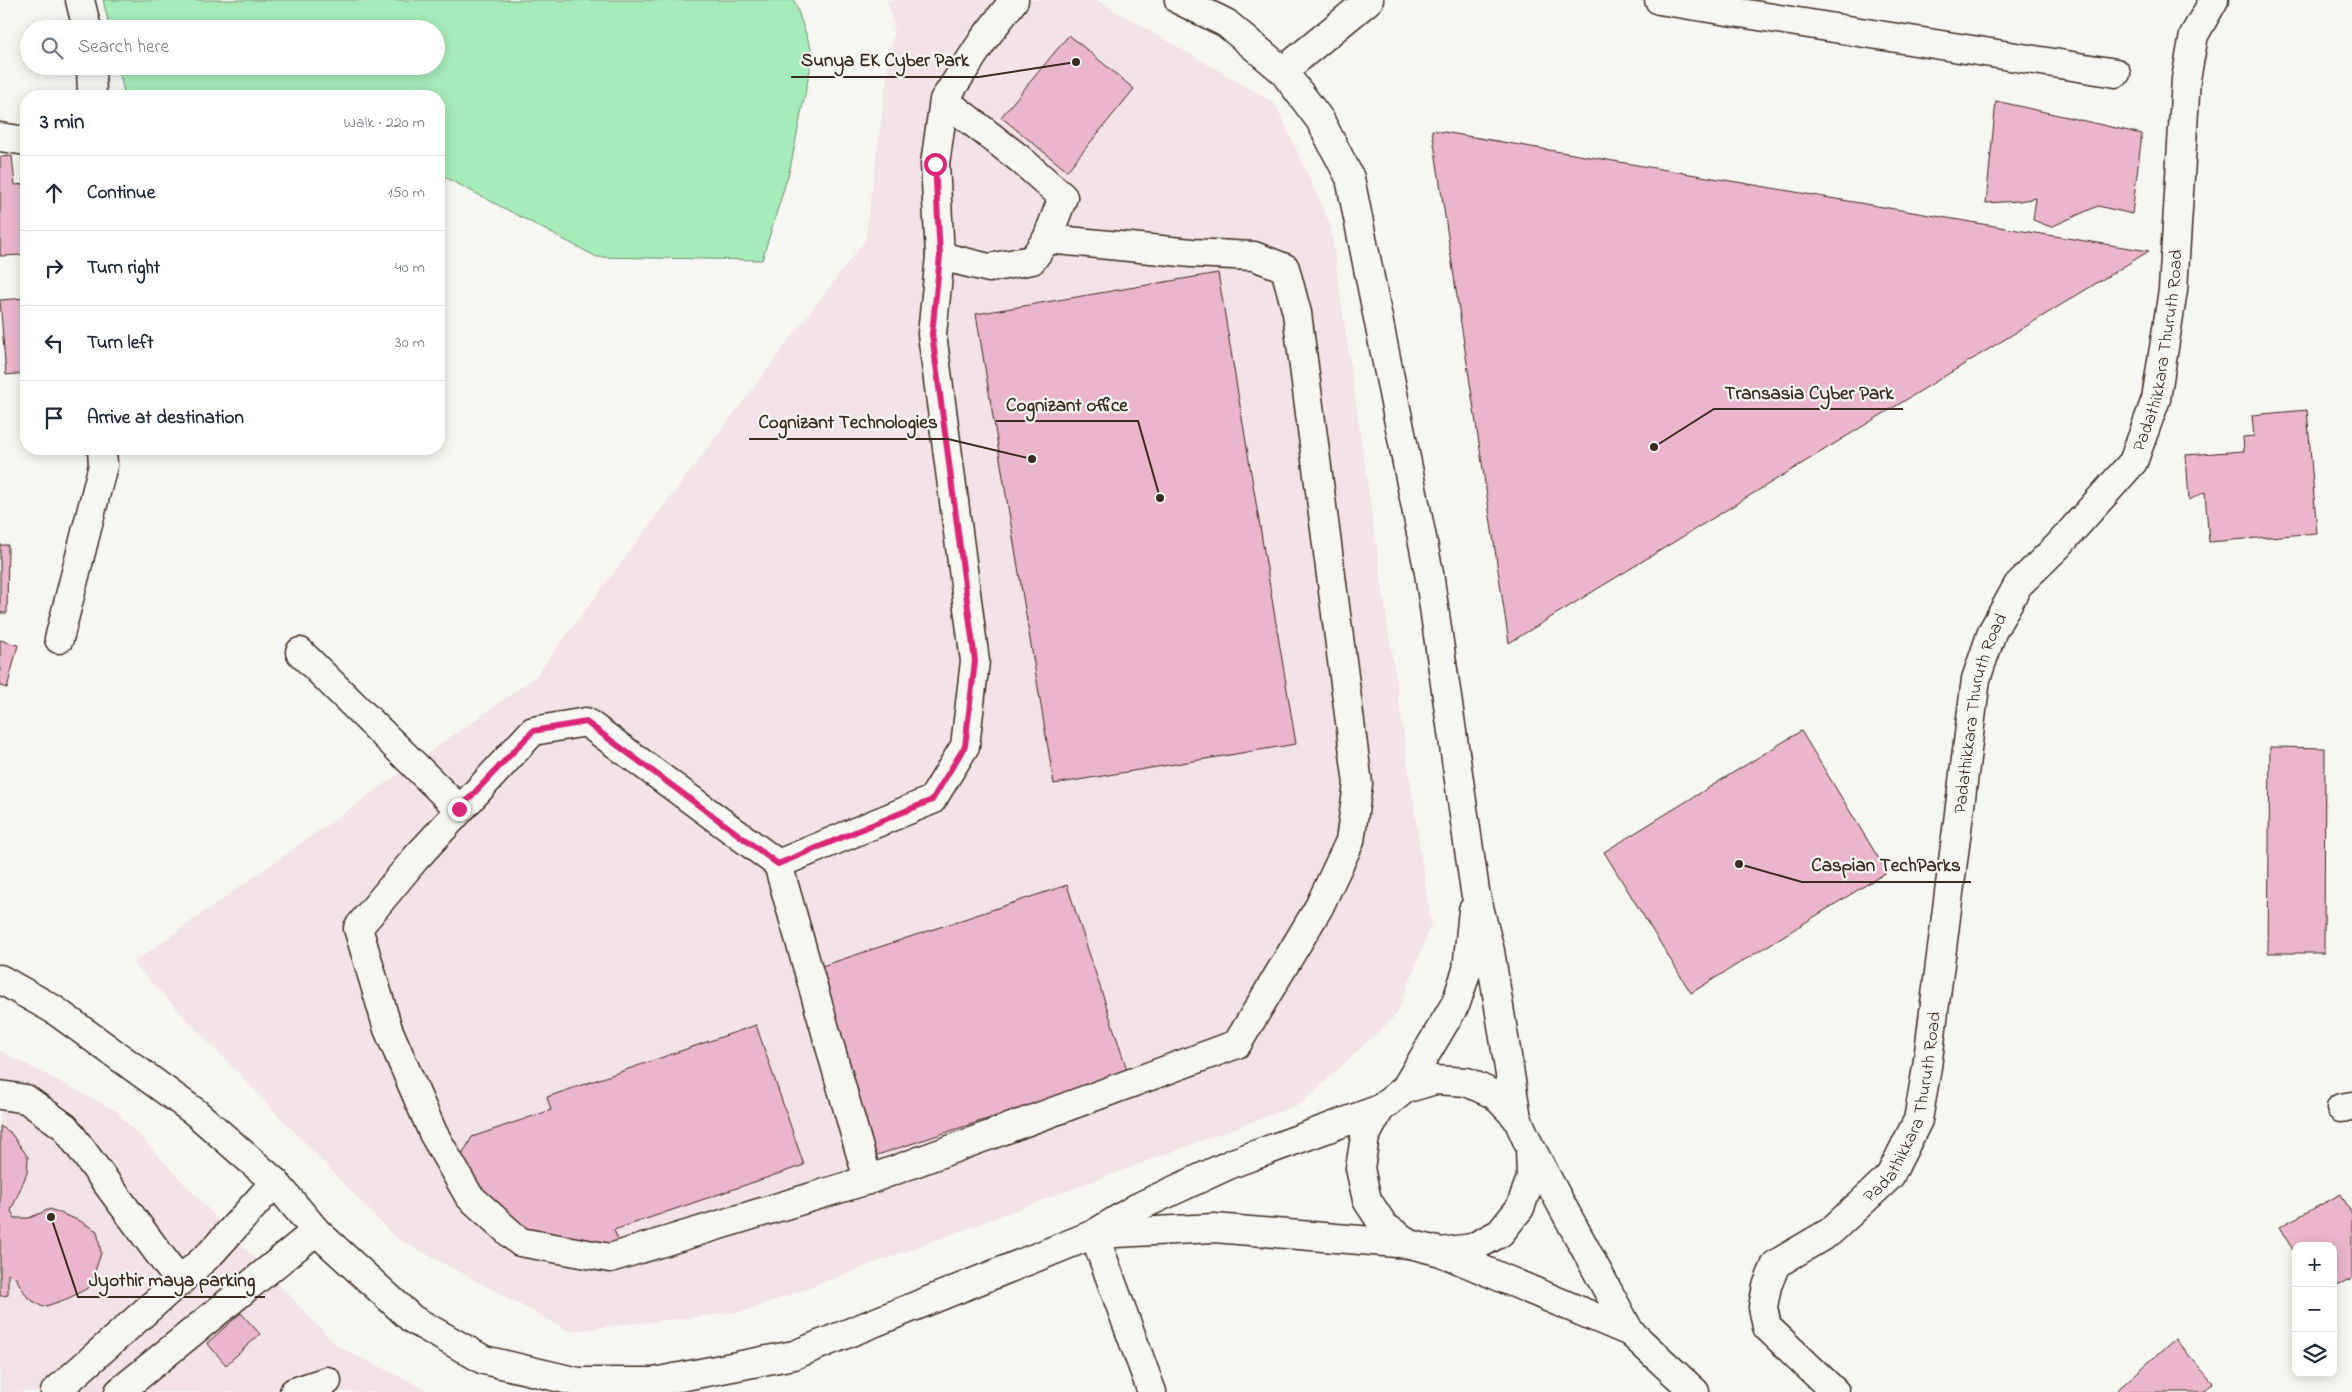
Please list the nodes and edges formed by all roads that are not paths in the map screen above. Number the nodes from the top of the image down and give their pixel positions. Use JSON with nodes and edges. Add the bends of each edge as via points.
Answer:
{"nodes":[{"id":1,"x":80,"y":0,"type":"edge"},
{"id":2,"x":1014,"y":0,"type":"edge"},
{"id":3,"x":1179,"y":0,"type":"edge"},
{"id":4,"x":1369,"y":0,"type":"edge"},
{"id":5,"x":1658,"y":0,"type":"edge"},
{"id":6,"x":2214,"y":0,"type":"edge"},
{"id":7,"x":85,"y":20,"type":"edge"},
{"id":8,"x":1283,"y":71,"type":"junction"},
{"id":9,"x":2116,"y":73,"type":"dead end"},
{"id":10,"x":91,"y":75,"type":"edge"},
{"id":11,"x":92,"y":90,"type":"edge"},
{"id":12,"x":944,"y":100,"type":"junction"},
{"id":13,"x":0,"y":137,"type":"edge"},
{"id":14,"x":20,"y":140,"type":"edge"},
{"id":15,"x":1047,"y":239,"type":"junction"},
{"id":16,"x":940,"y":256,"type":"junction"},
{"id":17,"x":102,"y":455,"type":"edge"},
{"id":18,"x":59,"y":639,"type":"dead end"},
{"id":19,"x":300,"y":652,"type":"dead end"},
{"id":20,"x":459,"y":809,"type":"junction"},
{"id":21,"x":778,"y":864,"type":"junction"},
{"id":22,"x":1475,"y":891,"type":"junction"},
{"id":23,"x":0,"y":979,"type":"edge"},
{"id":24,"x":1405,"y":1090,"type":"junction"},
{"id":25,"x":0,"y":1095,"type":"edge"},
{"id":26,"x":1380,"y":1109,"type":"junction"},
{"id":27,"x":1517,"y":1118,"type":"junction"},
{"id":28,"x":1530,"y":1147,"type":"junction"},
{"id":29,"x":868,"y":1180,"type":"junction"},
{"id":30,"x":274,"y":1182,"type":"junction"},
{"id":31,"x":316,"y":1231,"type":"junction"},
{"id":32,"x":1094,"y":1234,"type":"junction"},
{"id":33,"x":1410,"y":1244,"type":"junction"},
{"id":34,"x":1441,"y":1252,"type":"junction"},
{"id":35,"x":180,"y":1282,"type":"junction"},
{"id":36,"x":1630,"y":1332,"type":"junction"},
{"id":37,"x":327,"y":1381,"type":"dead end"},
{"id":38,"x":64,"y":1389,"type":"edge"},
{"id":39,"x":119,"y":1392,"type":"edge"},
{"id":40,"x":294,"y":1392,"type":"edge"},
{"id":41,"x":1152,"y":1392,"type":"edge"},
{"id":42,"x":1695,"y":1392,"type":"edge"},
{"id":43,"x":1834,"y":1392,"type":"edge"}],
"edges":[{"from":1,"to":7,"type":"street"},
{"from":2,"to":12,"type":"street","via":[[984,38]]},
{"from":3,"to":8,"type":"street","via":[[1226,24]]},
{"from":4,"to":8,"type":"street"},
{"from":5,"to":9,"type":"street"},
{"from":6,"to":43,"type":"street","name":"Padathikkara Thuruth Road","via":[[2194,35],[2186,80],[2173,290],[2156,399],[2132,462],[2058,546],[2018,585],[1992,632],[1976,678],[1918,1120],[1890,1176],[1830,1232],[1776,1264],[1768,1286],[1763,1307],[1767,1327]]},
{"from":8,"to":22,"type":"street","via":[[1320,120],[1350,178],[1430,573]]},
{"from":10,"to":11,"type":"street"},
{"from":12,"to":15,"type":"street","via":[[1063,197]]},
{"from":12,"to":16,"type":"street","via":[[935,164]]},
{"from":13,"to":14,"type":"street"},
{"from":15,"to":16,"type":"street","via":[[1032,260],[989,268]]},
{"from":15,"to":29,"type":"street","via":[[1254,256],[1284,268],[1296,313],[1358,784],[1350,841],[1319,907],[1237,1044]]},
{"from":16,"to":21,"type":"street","via":[[932,334],[975,661],[965,746],[932,800]]},
{"from":17,"to":18,"type":"street","via":[[103,465]]},
{"from":19,"to":20,"type":"street"},
{"from":20,"to":21,"type":"street","via":[[533,731],[586,722]]},
{"from":20,"to":29,"type":"street","via":[[358,928],[388,1029],[432,1133],[469,1196],[520,1242],[610,1258]]},
{"from":21,"to":29,"type":"street"},
{"from":22,"to":24,"type":"street","via":[[1467,970],[1456,1003]]},
{"from":22,"to":27,"type":"street","via":[[1490,951]]},
{"from":23,"to":30,"type":"street","via":[[53,1010],[195,1112]]},
{"from":24,"to":26,"type":"street"},
{"from":24,"to":27,"type":"street","via":[[1435,1080],[1466,1082],[1495,1095]]},
{"from":25,"to":35,"type":"street","via":[[26,1099],[65,1127]]},
{"from":26,"to":32,"type":"street","via":[[1233,1163],[1138,1207]]},
{"from":26,"to":33,"type":"street","via":[[1365,1137],[1362,1153],[1360,1168],[1367,1200],[1384,1226]]},
{"from":27,"to":28,"type":"street"},
{"from":28,"to":34,"type":"street","via":[[1531,1178],[1520,1208],[1500,1233],[1472,1248]]},
{"from":28,"to":36,"type":"street"},
{"from":30,"to":31,"type":"street"},
{"from":30,"to":35,"type":"street","via":[[211,1253]]},
{"from":31,"to":32,"type":"street","via":[[412,1319],[484,1360],[578,1382],[654,1382],[794,1355]]},
{"from":31,"to":39,"type":"street"},
{"from":32,"to":33,"type":"street","via":[[1214,1228]]},
{"from":32,"to":41,"type":"street"},
{"from":33,"to":34,"type":"street"},
{"from":34,"to":36,"type":"street"},
{"from":35,"to":38,"type":"street"},
{"from":36,"to":42,"type":"street"},
{"from":37,"to":40,"type":"street"}]}
